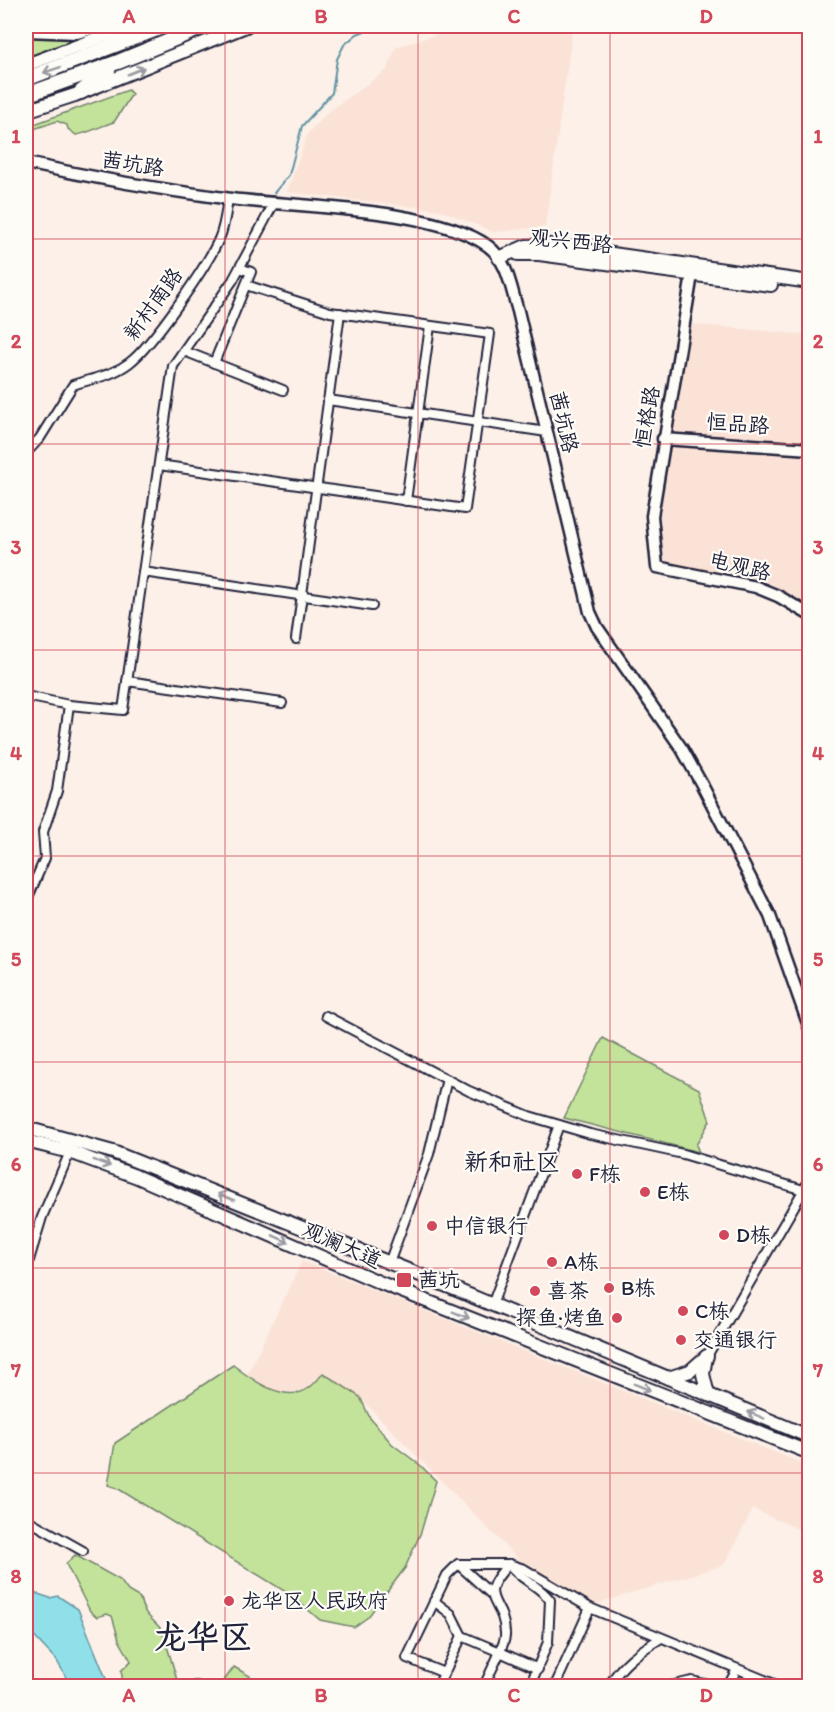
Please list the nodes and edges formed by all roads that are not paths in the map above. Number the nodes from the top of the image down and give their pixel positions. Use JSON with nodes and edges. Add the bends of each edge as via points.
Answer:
{"nodes":[{"id":1,"x":102,"y":26,"type":"edge"},
{"id":2,"x":131,"y":26,"type":"edge"},
{"id":3,"x":165,"y":26,"type":"edge"},
{"id":4,"x":206,"y":26,"type":"edge"},
{"id":5,"x":246,"y":26,"type":"edge"},
{"id":6,"x":26,"y":32,"type":"edge"},
{"id":7,"x":118,"y":62,"type":"junction"},
{"id":8,"x":26,"y":65,"type":"edge"},
{"id":9,"x":26,"y":79,"type":"edge"},
{"id":10,"x":81,"y":92,"type":"junction"},
{"id":11,"x":26,"y":95,"type":"edge"},
{"id":12,"x":26,"y":111,"type":"edge"},
{"id":13,"x":26,"y":163,"type":"edge"},
{"id":14,"x":228,"y":198,"type":"junction"},
{"id":15,"x":274,"y":203,"type":"junction"},
{"id":16,"x":499,"y":258,"type":"junction"},
{"id":17,"x":240,"y":268,"type":"junction"},
{"id":18,"x":692,"y":275,"type":"junction"},
{"id":19,"x":810,"y":282,"type":"edge"},
{"id":20,"x":246,"y":285,"type":"junction"},
{"id":21,"x":810,"y":290,"type":"edge"},
{"id":22,"x":340,"y":313,"type":"junction"},
{"id":23,"x":430,"y":326,"type":"junction"},
{"id":24,"x":184,"y":351,"type":"junction"},
{"id":25,"x":214,"y":363,"type":"junction"},
{"id":26,"x":283,"y":390,"type":"dead end"},
{"id":27,"x":328,"y":400,"type":"junction"},
{"id":28,"x":418,"y":413,"type":"junction"},
{"id":29,"x":477,"y":422,"type":"junction"},
{"id":30,"x":547,"y":432,"type":"junction"},
{"id":31,"x":663,"y":438,"type":"junction"},
{"id":32,"x":810,"y":449,"type":"edge"},
{"id":33,"x":26,"y":453,"type":"edge"},
{"id":34,"x":159,"y":465,"type":"junction"},
{"id":35,"x":316,"y":487,"type":"junction"},
{"id":36,"x":406,"y":501,"type":"junction"},
{"id":37,"x":657,"y":567,"type":"joint"},
{"id":38,"x":143,"y":572,"type":"junction"},
{"id":39,"x":302,"y":596,"type":"junction"},
{"id":40,"x":372,"y":606,"type":"dead end"},
{"id":41,"x":810,"y":615,"type":"edge"},
{"id":42,"x":296,"y":639,"type":"dead end"},
{"id":43,"x":127,"y":681,"type":"junction"},
{"id":44,"x":26,"y":696,"type":"edge"},
{"id":45,"x":282,"y":703,"type":"dead end"},
{"id":46,"x":69,"y":705,"type":"junction"},
{"id":47,"x":26,"y":902,"type":"edge"},
{"id":48,"x":326,"y":1016,"type":"dead end"},
{"id":49,"x":810,"y":1029,"type":"edge"},
{"id":50,"x":447,"y":1079,"type":"junction"},
{"id":51,"x":559,"y":1125,"type":"junction"},
{"id":52,"x":26,"y":1128,"type":"edge"},
{"id":53,"x":26,"y":1141,"type":"edge"},
{"id":54,"x":70,"y":1152,"type":"junction"},
{"id":55,"x":810,"y":1179,"type":"edge"},
{"id":56,"x":806,"y":1191,"type":"edge"},
{"id":57,"x":389,"y":1263,"type":"junction"},
{"id":58,"x":26,"y":1270,"type":"edge"},
{"id":59,"x":492,"y":1305,"type":"junction"},
{"id":60,"x":707,"y":1356,"type":"junction"},
{"id":61,"x":668,"y":1378,"type":"junction"},
{"id":62,"x":708,"y":1395,"type":"junction"},
{"id":63,"x":810,"y":1437,"type":"edge"},
{"id":64,"x":810,"y":1453,"type":"edge"},
{"id":65,"x":26,"y":1519,"type":"edge"},
{"id":66,"x":82,"y":1551,"type":"dead end"},
{"id":67,"x":458,"y":1564,"type":"junction"},
{"id":68,"x":509,"y":1564,"type":"junction"},
{"id":69,"x":491,"y":1594,"type":"junction"},
{"id":70,"x":435,"y":1600,"type":"junction"},
{"id":71,"x":590,"y":1608,"type":"junction"},
{"id":72,"x":462,"y":1636,"type":"junction"},
{"id":73,"x":661,"y":1638,"type":"junction"},
{"id":74,"x":500,"y":1652,"type":"junction"},
{"id":75,"x":538,"y":1669,"type":"junction"},
{"id":76,"x":737,"y":1669,"type":"junction"},
{"id":77,"x":444,"y":1673,"type":"junction"},
{"id":78,"x":438,"y":1686,"type":"edge"},
{"id":79,"x":484,"y":1686,"type":"edge"},
{"id":80,"x":530,"y":1686,"type":"edge"},
{"id":81,"x":555,"y":1686,"type":"edge"},
{"id":82,"x":609,"y":1686,"type":"edge"},
{"id":83,"x":670,"y":1686,"type":"edge"},
{"id":84,"x":714,"y":1686,"type":"edge"},
{"id":85,"x":728,"y":1686,"type":"edge"},
{"id":86,"x":778,"y":1686,"type":"edge"}],
"edges":[{"from":1,"to":6,"type":"street","via":[[77,33]]},
{"from":2,"to":8,"type":"main road"},
{"from":3,"to":9,"type":"highway","one_way":true},
{"from":4,"to":7,"type":"highway"},
{"from":10,"to":5,"type":"main road","one_way":true},
{"from":7,"to":10,"type":"highway"},
{"from":7,"to":11,"type":"highway"},
{"from":10,"to":12,"type":"main road"},
{"from":13,"to":14,"type":"street","name":"茜坑路"},
{"from":14,"to":15,"type":"street","name":"茜坑路"},
{"from":14,"to":33,"type":"street","name":"新村南路","via":[[223,228],[213,250],[152,340],[131,362],[113,373],[73,385]]},
{"from":15,"to":16,"type":"street","name":"茜坑路","via":[[440,224],[473,236]]},
{"from":15,"to":17,"type":"street"},
{"from":16,"to":18,"type":"main road","name":"观兴西路","via":[[531,253]]},
{"from":16,"to":19,"type":"main road","name":"观兴西路","via":[[526,246],[549,245]]},
{"from":16,"to":30,"type":"street","name":"茜坑路","via":[[518,311]]},
{"from":17,"to":20,"type":"street","via":[[251,272]]},
{"from":17,"to":24,"type":"street"},
{"from":18,"to":21,"type":"main road","name":"观兴西路"},
{"from":18,"to":31,"type":"street","name":"恒格路"},
{"from":20,"to":22,"type":"street"},
{"from":20,"to":25,"type":"street"},
{"from":22,"to":23,"type":"street"},
{"from":22,"to":27,"type":"street"},
{"from":23,"to":28,"type":"street"},
{"from":23,"to":29,"type":"street","via":[[490,334]]},
{"from":24,"to":25,"type":"street"},
{"from":24,"to":34,"type":"street","via":[[173,366]]},
{"from":25,"to":26,"type":"street"},
{"from":27,"to":28,"type":"street"},
{"from":27,"to":35,"type":"street"},
{"from":28,"to":29,"type":"street"},
{"from":28,"to":36,"type":"street"},
{"from":29,"to":30,"type":"street"},
{"from":29,"to":36,"type":"street","via":[[465,509]]},
{"from":30,"to":49,"type":"street","name":"茜坑路","via":[[590,612],[701,783],[770,916]]},
{"from":31,"to":32,"type":"street","name":"恒品路"},
{"from":31,"to":37,"type":"street","name":"恒格路","via":[[652,516]]},
{"from":34,"to":35,"type":"street"},
{"from":34,"to":38,"type":"street"},
{"from":35,"to":36,"type":"street"},
{"from":35,"to":39,"type":"street"},
{"from":37,"to":41,"type":"street","name":"电观路","via":[[756,587]]},
{"from":38,"to":39,"type":"street"},
{"from":38,"to":43,"type":"street"},
{"from":39,"to":40,"type":"street"},
{"from":39,"to":42,"type":"street"},
{"from":43,"to":45,"type":"street"},
{"from":43,"to":46,"type":"street","via":[[123,710]]},
{"from":44,"to":46,"type":"street"},
{"from":46,"to":47,"type":"street","via":[[57,791],[43,832],[45,858]]},
{"from":48,"to":50,"type":"street"},
{"from":50,"to":51,"type":"street","via":[[509,1108]]},
{"from":50,"to":57,"type":"street","via":[[429,1154]]},
{"from":51,"to":56,"type":"street","via":[[683,1154]]},
{"from":51,"to":59,"type":"street"},
{"from":57,"to":52,"type":"main road","name":"观澜大道","one_way":true,"via":[[113,1152]]},
{"from":53,"to":54,"type":"main road","name":"观澜大道"},
{"from":54,"to":58,"type":"street","via":[[42,1217]]},
{"from":54,"to":64,"type":"main road","name":"观澜大道","one_way":true,"via":[[135,1176],[381,1283]]},
{"from":55,"to":56,"type":"street"},
{"from":56,"to":60,"type":"street"},
{"from":57,"to":59,"type":"main road","name":"观澜大道"},
{"from":59,"to":61,"type":"main road","name":"观澜大道"},
{"from":60,"to":61,"type":"main road","via":[[690,1371]]},
{"from":60,"to":62,"type":"main road","via":[[703,1374]]},
{"from":61,"to":62,"type":"main road","name":"观澜大道"},
{"from":63,"to":62,"type":"main road","name":"观澜大道","one_way":true},
{"from":65,"to":66,"type":"street"},
{"from":67,"to":68,"type":"street"},
{"from":67,"to":69,"type":"street"},
{"from":67,"to":70,"type":"street","via":[[447,1575]]},
{"from":68,"to":69,"type":"street","via":[[493,1584]]},
{"from":68,"to":71,"type":"street"},
{"from":68,"to":75,"type":"street","via":[[550,1600],[548,1642]]},
{"from":69,"to":74,"type":"street","via":[[506,1635]]},
{"from":70,"to":72,"type":"street","via":[[451,1614]]},
{"from":70,"to":77,"type":"street","via":[[407,1658]]},
{"from":71,"to":73,"type":"street"},
{"from":71,"to":81,"type":"street"},
{"from":72,"to":74,"type":"street"},
{"from":72,"to":77,"type":"street"},
{"from":73,"to":76,"type":"street"},
{"from":73,"to":82,"type":"street","via":[[631,1658]]},
{"from":74,"to":75,"type":"street"},
{"from":74,"to":79,"type":"street"},
{"from":75,"to":80,"type":"street"},
{"from":76,"to":85,"type":"street"},
{"from":76,"to":86,"type":"street"},
{"from":77,"to":78,"type":"street"},
{"from":83,"to":84,"type":"street","via":[[692,1681]]}]}
